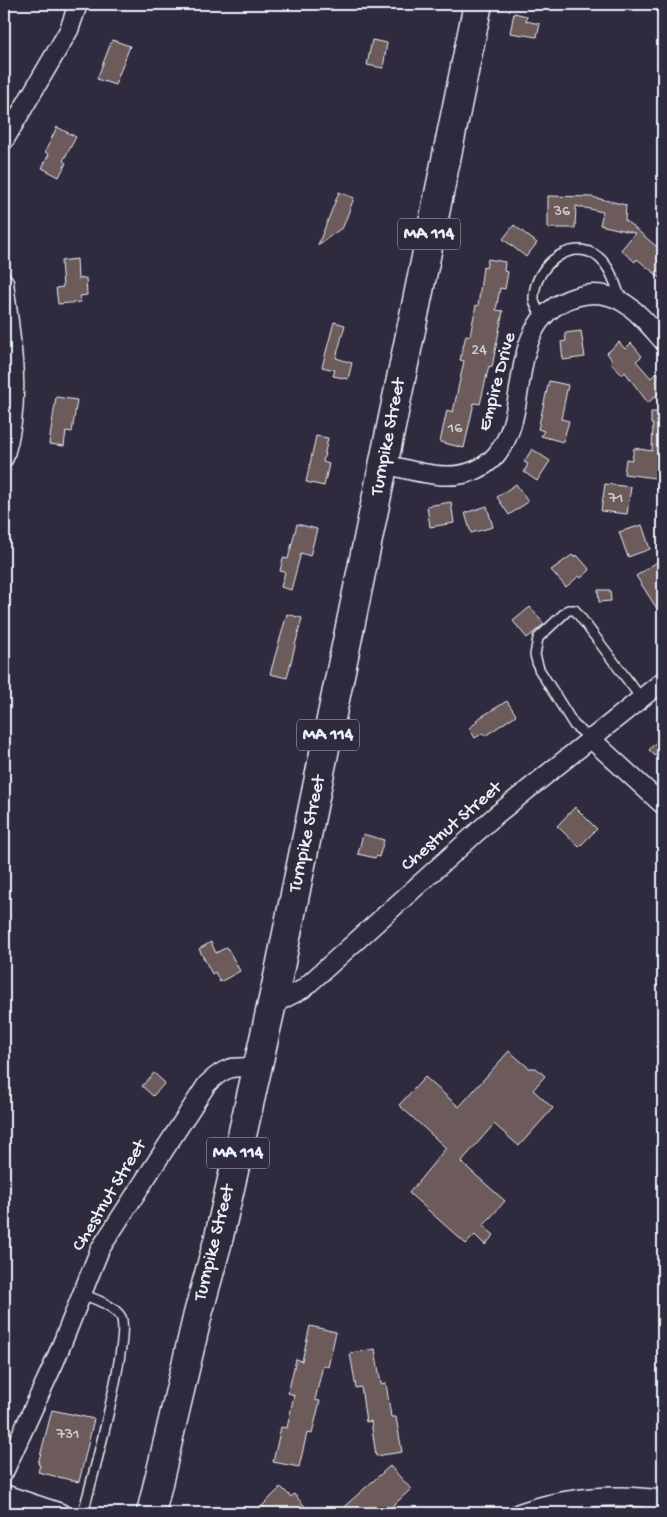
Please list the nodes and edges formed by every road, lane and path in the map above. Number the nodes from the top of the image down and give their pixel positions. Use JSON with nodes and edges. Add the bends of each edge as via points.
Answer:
{"nodes":[{"id":1,"x":78,"y":4,"type":"edge"},
{"id":2,"x":478,"y":4,"type":"edge"},
{"id":3,"x":4,"y":140,"type":"edge"},
{"id":4,"x":4,"y":282,"type":"edge"},
{"id":5,"x":621,"y":300,"type":"junction"},
{"id":6,"x":542,"y":317,"type":"junction"},
{"id":7,"x":663,"y":341,"type":"edge"},
{"id":8,"x":4,"y":458,"type":"edge"},
{"id":9,"x":384,"y":464,"type":"junction"},
{"id":10,"x":663,"y":681,"type":"edge"},
{"id":11,"x":640,"y":698,"type":"junction"},
{"id":12,"x":590,"y":738,"type":"junction"},
{"id":13,"x":663,"y":804,"type":"edge"},
{"id":14,"x":270,"y":1006,"type":"junction"},
{"id":15,"x":258,"y":1068,"type":"junction"},
{"id":16,"x":82,"y":1294,"type":"junction"},
{"id":17,"x":4,"y":1472,"type":"edge"},
{"id":18,"x":4,"y":1494,"type":"edge"},
{"id":19,"x":663,"y":1500,"type":"edge"},
{"id":20,"x":663,"y":1507,"type":"edge"},
{"id":21,"x":33,"y":1508,"type":"edge"},
{"id":22,"x":61,"y":1513,"type":"edge"},
{"id":23,"x":83,"y":1513,"type":"edge"},
{"id":24,"x":152,"y":1513,"type":"edge"},
{"id":25,"x":519,"y":1513,"type":"edge"},
{"id":26,"x":660,"y":1513,"type":"edge"}],
"edges":[{"from":1,"to":3,"type":"street","via":[[69,30]]},
{"from":2,"to":9,"type":"highway","name":"Turnpike Street","number":"MA 114"},
{"from":4,"to":8,"type":"street","via":[[16,385],[10,438]]},
{"from":5,"to":6,"type":"street","name":"Empire Drive","via":[[592,294],[579,296],[556,305]]},
{"from":5,"to":6,"type":"lane","via":[[605,263],[578,249],[565,252],[541,270],[535,285],[534,302]]},
{"from":5,"to":7,"type":"street","name":"Empire Drive","via":[[634,308]]},
{"from":6,"to":9,"type":"street","name":"Empire Drive","via":[[531,336],[507,439],[490,461],[476,470],[443,476]]},
{"from":9,"to":14,"type":"highway","name":"Turnpike Street","number":"MA 114","via":[[293,909]]},
{"from":10,"to":11,"type":"street","name":"Chestnut Street"},
{"from":11,"to":12,"type":"street","name":"Chestnut Street"},
{"from":11,"to":12,"type":"lane","via":[[575,610],[568,610],[538,638],[535,655],[539,669],[574,725]]},
{"from":12,"to":13,"type":"street"},
{"from":12,"to":14,"type":"street","name":"Chestnut Street","via":[[496,815],[302,989]]},
{"from":14,"to":15,"type":"highway","name":"Turnpike Street","number":"MA 114"},
{"from":15,"to":16,"type":"street","name":"Chestnut Street","via":[[222,1070],[207,1084],[100,1249]]},
{"from":15,"to":24,"type":"highway","name":"Turnpike Street","number":"MA 114"},
{"from":16,"to":17,"type":"street","name":"Chestnut Street"},
{"from":16,"to":23,"type":"lane","via":[[114,1309],[122,1318],[123,1337],[107,1419]]},
{"from":18,"to":21,"type":"street"},
{"from":19,"to":25,"type":"street","via":[[634,1497],[578,1499]]},
{"from":20,"to":26,"type":"lane"},
{"from":21,"to":22,"type":"street"}]}
